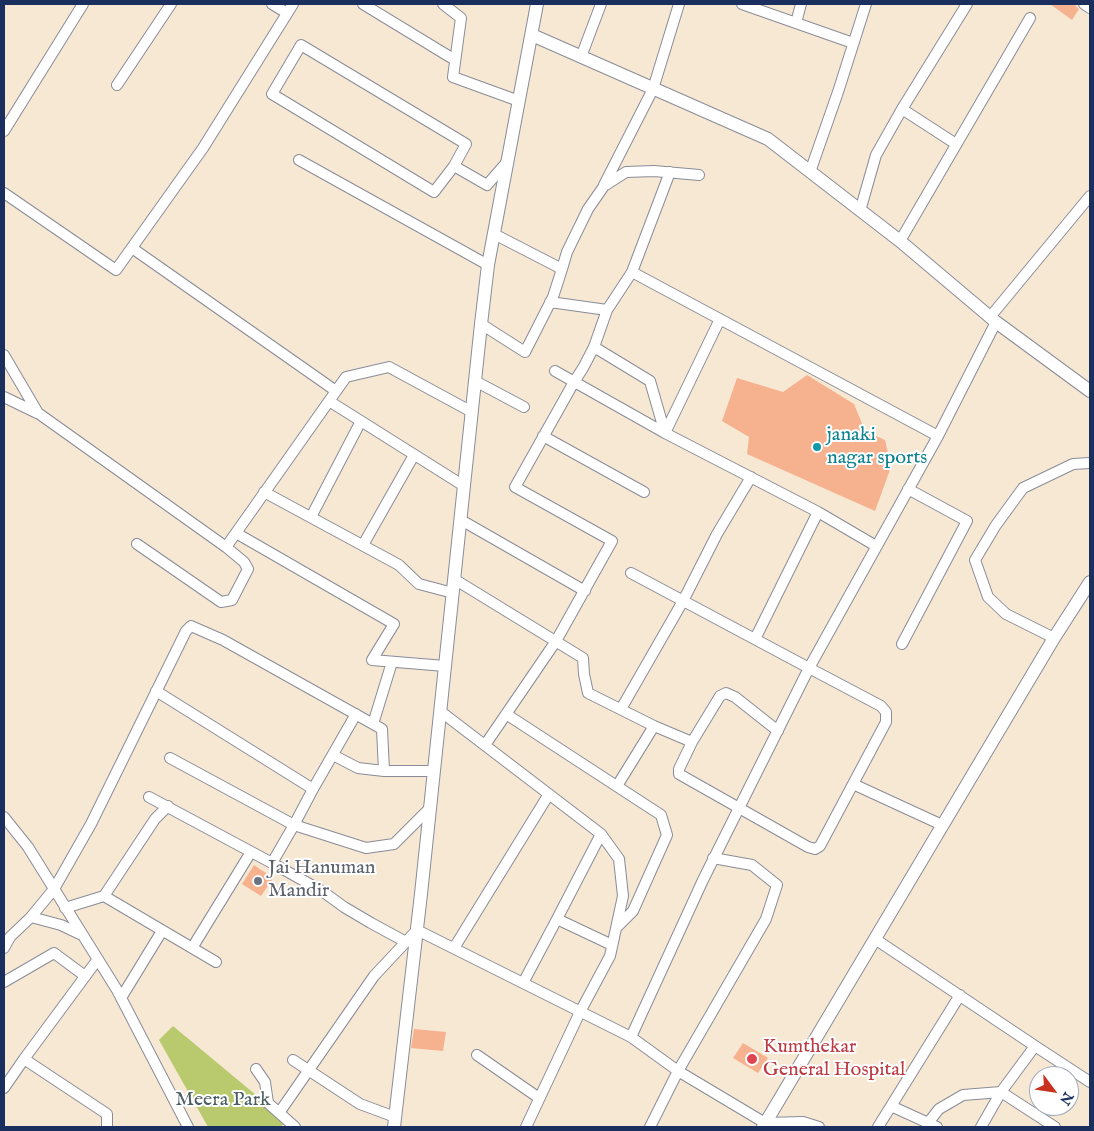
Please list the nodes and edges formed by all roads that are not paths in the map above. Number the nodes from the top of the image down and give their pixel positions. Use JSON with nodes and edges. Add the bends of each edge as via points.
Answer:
{"nodes":[{"id":1,"x":83,"y":4,"type":"edge"},
{"id":2,"x":171,"y":4,"type":"edge"},
{"id":3,"x":272,"y":4,"type":"edge"},
{"id":4,"x":293,"y":4,"type":"edge"},
{"id":5,"x":364,"y":4,"type":"edge"},
{"id":6,"x":442,"y":4,"type":"edge"},
{"id":7,"x":537,"y":4,"type":"edge"},
{"id":8,"x":602,"y":4,"type":"edge"},
{"id":9,"x":680,"y":4,"type":"edge"},
{"id":10,"x":742,"y":4,"type":"edge"},
{"id":11,"x":801,"y":4,"type":"edge"},
{"id":12,"x":866,"y":4,"type":"edge"},
{"id":13,"x":966,"y":4,"type":"edge"},
{"id":14,"x":1084,"y":4,"type":"edge"},
{"id":15,"x":1090,"y":8,"type":"edge"},
{"id":16,"x":287,"y":13,"type":"junction"},
{"id":17,"x":1030,"y":18,"type":"dead end"},
{"id":18,"x":796,"y":23,"type":"junction"},
{"id":19,"x":532,"y":35,"type":"junction"},
{"id":20,"x":853,"y":43,"type":"junction"},
{"id":21,"x":581,"y":57,"type":"junction"},
{"id":22,"x":455,"y":60,"type":"junction"},
{"id":23,"x":118,"y":85,"type":"dead end"},
{"id":24,"x":654,"y":89,"type":"junction"},
{"id":25,"x":519,"y":101,"type":"junction"},
{"id":26,"x":902,"y":108,"type":"junction"},
{"id":27,"x":4,"y":131,"type":"edge"},
{"id":28,"x":956,"y":144,"type":"junction"},
{"id":29,"x":299,"y":160,"type":"dead end"},
{"id":30,"x":508,"y":162,"type":"junction"},
{"id":31,"x":454,"y":166,"type":"junction"},
{"id":32,"x":670,"y":172,"type":"junction"},
{"id":33,"x":810,"y":172,"type":"junction"},
{"id":34,"x":699,"y":176,"type":"dead end"},
{"id":35,"x":604,"y":186,"type":"junction"},
{"id":36,"x":4,"y":193,"type":"edge"},
{"id":37,"x":1090,"y":196,"type":"edge"},
{"id":38,"x":860,"y":211,"type":"junction"},
{"id":39,"x":494,"y":234,"type":"junction"},
{"id":40,"x":900,"y":242,"type":"junction"},
{"id":41,"x":132,"y":248,"type":"junction"},
{"id":42,"x":488,"y":265,"type":"junction"},
{"id":43,"x":562,"y":269,"type":"junction"},
{"id":44,"x":632,"y":272,"type":"junction"},
{"id":45,"x":550,"y":302,"type":"junction"},
{"id":46,"x":607,"y":310,"type":"junction"},
{"id":47,"x":720,"y":319,"type":"junction"},
{"id":48,"x":993,"y":319,"type":"junction"},
{"id":49,"x":481,"y":324,"type":"junction"},
{"id":50,"x":594,"y":347,"type":"junction"},
{"id":51,"x":4,"y":355,"type":"edge"},
{"id":52,"x":555,"y":372,"type":"dead end"},
{"id":53,"x":475,"y":381,"type":"junction"},
{"id":54,"x":574,"y":382,"type":"junction"},
{"id":55,"x":336,"y":391,"type":"junction"},
{"id":56,"x":1090,"y":391,"type":"edge"},
{"id":57,"x":4,"y":397,"type":"edge"},
{"id":58,"x":329,"y":401,"type":"junction"},
{"id":59,"x":524,"y":407,"type":"dead end"},
{"id":60,"x":472,"y":412,"type":"junction"},
{"id":61,"x":38,"y":413,"type":"junction"},
{"id":62,"x":361,"y":421,"type":"junction"},
{"id":63,"x":665,"y":433,"type":"junction"},
{"id":64,"x":543,"y":436,"type":"junction"},
{"id":65,"x":938,"y":436,"type":"junction"},
{"id":66,"x":414,"y":455,"type":"junction"},
{"id":67,"x":1090,"y":463,"type":"edge"},
{"id":68,"x":751,"y":477,"type":"junction"},
{"id":69,"x":464,"y":486,"type":"junction"},
{"id":70,"x":908,"y":489,"type":"junction"},
{"id":71,"x":264,"y":492,"type":"junction"},
{"id":72,"x":644,"y":492,"type":"dead end"},
{"id":73,"x":818,"y":512,"type":"junction"},
{"id":74,"x":311,"y":517,"type":"junction"},
{"id":75,"x":461,"y":520,"type":"junction"},
{"id":76,"x":236,"y":533,"type":"junction"},
{"id":77,"x":137,"y":544,"type":"dead end"},
{"id":78,"x":363,"y":545,"type":"junction"},
{"id":79,"x":876,"y":546,"type":"junction"},
{"id":80,"x":226,"y":547,"type":"junction"},
{"id":81,"x":631,"y":573,"type":"dead end"},
{"id":82,"x":454,"y":579,"type":"junction"},
{"id":83,"x":1090,"y":582,"type":"edge"},
{"id":84,"x":585,"y":591,"type":"junction"},
{"id":85,"x":453,"y":593,"type":"junction"},
{"id":86,"x":683,"y":601,"type":"junction"},
{"id":87,"x":1054,"y":638,"type":"junction"},
{"id":88,"x":756,"y":639,"type":"junction"},
{"id":89,"x":556,"y":641,"type":"junction"},
{"id":90,"x":902,"y":644,"type":"dead end"},
{"id":91,"x":392,"y":662,"type":"junction"},
{"id":92,"x":445,"y":666,"type":"junction"},
{"id":93,"x":809,"y":668,"type":"junction"},
{"id":94,"x":156,"y":691,"type":"junction"},
{"id":95,"x":621,"y":709,"type":"junction"},
{"id":96,"x":440,"y":711,"type":"junction"},
{"id":97,"x":356,"y":714,"type":"junction"},
{"id":98,"x":506,"y":714,"type":"junction"},
{"id":99,"x":372,"y":724,"type":"junction"},
{"id":100,"x":654,"y":726,"type":"junction"},
{"id":101,"x":778,"y":731,"type":"junction"},
{"id":102,"x":692,"y":742,"type":"junction"},
{"id":103,"x":485,"y":745,"type":"junction"},
{"id":104,"x":333,"y":755,"type":"junction"},
{"id":105,"x":170,"y":758,"type":"dead end"},
{"id":106,"x":384,"y":771,"type":"junction"},
{"id":107,"x":434,"y":771,"type":"junction"},
{"id":108,"x":853,"y":784,"type":"junction"},
{"id":109,"x":617,"y":786,"type":"junction"},
{"id":110,"x":313,"y":789,"type":"junction"},
{"id":111,"x":549,"y":794,"type":"junction"},
{"id":112,"x":149,"y":797,"type":"dead end"},
{"id":113,"x":168,"y":806,"type":"junction"},
{"id":114,"x":430,"y":808,"type":"junction"},
{"id":115,"x":738,"y":808,"type":"junction"},
{"id":116,"x":4,"y":817,"type":"edge"},
{"id":117,"x":294,"y":824,"type":"junction"},
{"id":118,"x":942,"y":826,"type":"junction"},
{"id":119,"x":601,"y":834,"type":"junction"},
{"id":120,"x":251,"y":852,"type":"junction"},
{"id":121,"x":714,"y":858,"type":"junction"},
{"id":122,"x":272,"y":863,"type":"junction"},
{"id":123,"x":54,"y":889,"type":"junction"},
{"id":124,"x":104,"y":896,"type":"junction"},
{"id":125,"x":65,"y":908,"type":"junction"},
{"id":126,"x":31,"y":917,"type":"junction"},
{"id":127,"x":558,"y":919,"type":"junction"},
{"id":128,"x":616,"y":927,"type":"junction"},
{"id":129,"x":417,"y":930,"type":"junction"},
{"id":130,"x":162,"y":931,"type":"junction"},
{"id":131,"x":83,"y":936,"type":"junction"},
{"id":132,"x":875,"y":939,"type":"junction"},
{"id":133,"x":406,"y":942,"type":"junction"},
{"id":134,"x":612,"y":945,"type":"junction"},
{"id":135,"x":4,"y":948,"type":"edge"},
{"id":136,"x":192,"y":948,"type":"junction"},
{"id":137,"x":454,"y":948,"type":"junction"},
{"id":138,"x":98,"y":959,"type":"junction"},
{"id":139,"x":216,"y":962,"type":"dead end"},
{"id":140,"x":85,"y":976,"type":"junction"},
{"id":141,"x":4,"y":982,"type":"edge"},
{"id":142,"x":523,"y":983,"type":"junction"},
{"id":143,"x":960,"y":995,"type":"junction"},
{"id":144,"x":121,"y":998,"type":"junction"},
{"id":145,"x":580,"y":1012,"type":"junction"},
{"id":146,"x":631,"y":1037,"type":"junction"},
{"id":147,"x":1035,"y":1046,"type":"junction"},
{"id":148,"x":477,"y":1055,"type":"dead end"},
{"id":149,"x":24,"y":1058,"type":"junction"},
{"id":150,"x":293,"y":1060,"type":"dead end"},
{"id":151,"x":256,"y":1069,"type":"dead end"},
{"id":152,"x":309,"y":1071,"type":"junction"},
{"id":153,"x":678,"y":1071,"type":"junction"},
{"id":154,"x":1090,"y":1082,"type":"edge"},
{"id":155,"x":4,"y":1088,"type":"edge"},
{"id":156,"x":1001,"y":1092,"type":"junction"},
{"id":157,"x":539,"y":1098,"type":"junction"},
{"id":158,"x":891,"y":1106,"type":"junction"},
{"id":159,"x":279,"y":1113,"type":"junction"},
{"id":160,"x":394,"y":1122,"type":"edge"},
{"id":161,"x":764,"y":1125,"type":"edge"},
{"id":162,"x":932,"y":1125,"type":"edge"},
{"id":163,"x":107,"y":1127,"type":"edge"},
{"id":164,"x":188,"y":1127,"type":"edge"},
{"id":165,"x":295,"y":1127,"type":"edge"},
{"id":166,"x":526,"y":1127,"type":"edge"},
{"id":167,"x":650,"y":1127,"type":"edge"},
{"id":168,"x":819,"y":1127,"type":"edge"},
{"id":169,"x":878,"y":1127,"type":"edge"},
{"id":170,"x":981,"y":1127,"type":"edge"},
{"id":171,"x":1054,"y":1127,"type":"edge"}],
"edges":[{"from":1,"to":27,"type":"street"},
{"from":2,"to":23,"type":"street"},
{"from":3,"to":16,"type":"street"},
{"from":4,"to":16,"type":"street"},
{"from":5,"to":22,"type":"street"},
{"from":6,"to":22,"type":"street","via":[[461,18]]},
{"from":7,"to":19,"type":"street"},
{"from":8,"to":21,"type":"street"},
{"from":9,"to":24,"type":"street"},
{"from":10,"to":18,"type":"street"},
{"from":11,"to":18,"type":"street"},
{"from":12,"to":20,"type":"street"},
{"from":13,"to":26,"type":"street"},
{"from":14,"to":15,"type":"street"},
{"from":16,"to":41,"type":"street","via":[[203,148]]},
{"from":17,"to":28,"type":"street"},
{"from":18,"to":20,"type":"street"},
{"from":19,"to":21,"type":"street"},
{"from":19,"to":25,"type":"street"},
{"from":20,"to":33,"type":"street"},
{"from":21,"to":24,"type":"street"},
{"from":22,"to":25,"type":"street","via":[[453,77]]},
{"from":24,"to":33,"type":"street","via":[[768,139]]},
{"from":24,"to":35,"type":"street"},
{"from":25,"to":30,"type":"street"},
{"from":26,"to":28,"type":"street"},
{"from":26,"to":38,"type":"street","via":[[876,155]]},
{"from":28,"to":40,"type":"street"},
{"from":29,"to":42,"type":"street"},
{"from":30,"to":31,"type":"street","via":[[487,184]]},
{"from":30,"to":39,"type":"street"},
{"from":31,"to":31,"type":"street","via":[[466,144],[301,45],[272,94],[434,192]]},
{"from":32,"to":34,"type":"street"},
{"from":32,"to":35,"type":"street","via":[[626,172]]},
{"from":32,"to":44,"type":"street"},
{"from":33,"to":38,"type":"street"},
{"from":35,"to":43,"type":"street","via":[[588,209]]},
{"from":36,"to":41,"type":"street","via":[[116,270]]},
{"from":37,"to":48,"type":"street"},
{"from":38,"to":40,"type":"street"},
{"from":39,"to":42,"type":"street"},
{"from":39,"to":43,"type":"street"},
{"from":40,"to":48,"type":"street"},
{"from":41,"to":55,"type":"street"},
{"from":42,"to":49,"type":"street"},
{"from":43,"to":45,"type":"street"},
{"from":44,"to":46,"type":"street"},
{"from":44,"to":47,"type":"street"},
{"from":45,"to":46,"type":"street"},
{"from":45,"to":49,"type":"street","via":[[525,352]]},
{"from":46,"to":50,"type":"street"},
{"from":47,"to":63,"type":"street"},
{"from":47,"to":65,"type":"street"},
{"from":48,"to":56,"type":"street"},
{"from":48,"to":65,"type":"street"},
{"from":49,"to":53,"type":"street"},
{"from":50,"to":54,"type":"street"},
{"from":50,"to":63,"type":"street","via":[[650,381]]},
{"from":51,"to":61,"type":"street"},
{"from":52,"to":54,"type":"street"},
{"from":53,"to":59,"type":"street"},
{"from":53,"to":60,"type":"street"},
{"from":54,"to":63,"type":"street"},
{"from":54,"to":64,"type":"street"},
{"from":55,"to":58,"type":"street"},
{"from":55,"to":60,"type":"street","via":[[346,377],[389,366]]},
{"from":57,"to":61,"type":"street"},
{"from":58,"to":62,"type":"street"},
{"from":58,"to":71,"type":"street"},
{"from":60,"to":69,"type":"street"},
{"from":61,"to":80,"type":"street"},
{"from":62,"to":66,"type":"street"},
{"from":62,"to":74,"type":"street"},
{"from":63,"to":68,"type":"street"},
{"from":64,"to":72,"type":"street"},
{"from":64,"to":84,"type":"street","via":[[515,487],[612,541]]},
{"from":65,"to":70,"type":"street"},
{"from":66,"to":69,"type":"street"},
{"from":66,"to":78,"type":"street"},
{"from":67,"to":87,"type":"street","via":[[1073,464],[1024,488],[975,560],[988,597],[994,603],[1006,614]]},
{"from":68,"to":73,"type":"street"},
{"from":68,"to":86,"type":"street"},
{"from":69,"to":75,"type":"street"},
{"from":70,"to":79,"type":"street"},
{"from":70,"to":90,"type":"street","via":[[967,521]]},
{"from":71,"to":74,"type":"street"},
{"from":71,"to":76,"type":"street"},
{"from":73,"to":79,"type":"street"},
{"from":73,"to":88,"type":"street"},
{"from":74,"to":78,"type":"street"},
{"from":75,"to":82,"type":"street"},
{"from":75,"to":84,"type":"street"},
{"from":76,"to":80,"type":"street"},
{"from":76,"to":91,"type":"street","via":[[394,624],[372,660]]},
{"from":77,"to":80,"type":"street","via":[[221,602],[232,600],[248,570],[244,562]]},
{"from":78,"to":85,"type":"street","via":[[399,565],[419,584]]},
{"from":79,"to":93,"type":"street"},
{"from":81,"to":86,"type":"street"},
{"from":82,"to":85,"type":"street"},
{"from":82,"to":89,"type":"street"},
{"from":83,"to":87,"type":"street"},
{"from":84,"to":89,"type":"street"},
{"from":85,"to":92,"type":"street"},
{"from":86,"to":88,"type":"street"},
{"from":86,"to":95,"type":"street"},
{"from":87,"to":118,"type":"street"},
{"from":88,"to":93,"type":"street"},
{"from":89,"to":95,"type":"street","via":[[583,658],[588,693]]},
{"from":89,"to":98,"type":"street"},
{"from":91,"to":92,"type":"street"},
{"from":91,"to":99,"type":"street"},
{"from":92,"to":96,"type":"street"},
{"from":93,"to":101,"type":"street"},
{"from":93,"to":108,"type":"street","via":[[881,706],[886,712],[886,722]]},
{"from":94,"to":97,"type":"street","via":[[191,626],[223,640]]},
{"from":94,"to":110,"type":"street"},
{"from":94,"to":123,"type":"street","via":[[91,824]]},
{"from":95,"to":100,"type":"street"},
{"from":96,"to":103,"type":"street"},
{"from":96,"to":107,"type":"street"},
{"from":97,"to":99,"type":"street"},
{"from":97,"to":104,"type":"street"},
{"from":98,"to":103,"type":"street"},
{"from":98,"to":109,"type":"street"},
{"from":99,"to":106,"type":"street","via":[[382,729]]},
{"from":100,"to":102,"type":"street"},
{"from":100,"to":109,"type":"street"},
{"from":101,"to":102,"type":"street","via":[[735,697],[726,694],[720,696]]},
{"from":101,"to":115,"type":"street"},
{"from":102,"to":115,"type":"street","via":[[679,774]]},
{"from":103,"to":111,"type":"street"},
{"from":104,"to":106,"type":"street","via":[[358,768]]},
{"from":104,"to":110,"type":"street"},
{"from":105,"to":117,"type":"street"},
{"from":106,"to":107,"type":"street"},
{"from":107,"to":114,"type":"street"},
{"from":108,"to":115,"type":"street","via":[[820,846],[815,849]]},
{"from":108,"to":118,"type":"street"},
{"from":109,"to":128,"type":"street","via":[[661,815],[667,835],[633,911]]},
{"from":110,"to":117,"type":"street"},
{"from":111,"to":119,"type":"street"},
{"from":111,"to":137,"type":"street"},
{"from":112,"to":113,"type":"street"},
{"from":113,"to":120,"type":"street"},
{"from":113,"to":124,"type":"street"},
{"from":114,"to":117,"type":"street","via":[[394,844],[366,848]]},
{"from":114,"to":129,"type":"street"},
{"from":115,"to":121,"type":"street"},
{"from":116,"to":123,"type":"street","via":[[28,847]]},
{"from":117,"to":122,"type":"street"},
{"from":118,"to":132,"type":"street"},
{"from":119,"to":127,"type":"street"},
{"from":119,"to":128,"type":"street","via":[[620,859],[622,896]]},
{"from":120,"to":122,"type":"street"},
{"from":120,"to":136,"type":"street"},
{"from":121,"to":146,"type":"street"},
{"from":121,"to":153,"type":"street","via":[[752,865],[777,884],[766,919]]},
{"from":122,"to":133,"type":"street"},
{"from":123,"to":125,"type":"street"},
{"from":123,"to":126,"type":"street"},
{"from":124,"to":125,"type":"street"},
{"from":124,"to":130,"type":"street"},
{"from":125,"to":131,"type":"street"},
{"from":126,"to":131,"type":"street","via":[[61,925]]},
{"from":126,"to":135,"type":"street","via":[[10,937]]},
{"from":127,"to":134,"type":"street"},
{"from":127,"to":142,"type":"street"},
{"from":128,"to":134,"type":"street"},
{"from":129,"to":133,"type":"street"},
{"from":129,"to":137,"type":"street"},
{"from":129,"to":160,"type":"street"},
{"from":130,"to":136,"type":"street"},
{"from":130,"to":144,"type":"street"},
{"from":131,"to":138,"type":"street"},
{"from":132,"to":143,"type":"street"},
{"from":132,"to":161,"type":"street"},
{"from":133,"to":152,"type":"street","via":[[374,976]]},
{"from":134,"to":145,"type":"street","via":[[610,956]]},
{"from":136,"to":139,"type":"street"},
{"from":137,"to":142,"type":"street"},
{"from":138,"to":140,"type":"street"},
{"from":138,"to":144,"type":"street"},
{"from":140,"to":141,"type":"street","via":[[54,953]]},
{"from":140,"to":149,"type":"street"},
{"from":142,"to":145,"type":"street"},
{"from":143,"to":147,"type":"street"},
{"from":143,"to":158,"type":"street"},
{"from":144,"to":164,"type":"street"},
{"from":145,"to":146,"type":"street"},
{"from":145,"to":157,"type":"street"},
{"from":146,"to":153,"type":"street"},
{"from":147,"to":154,"type":"street"},
{"from":147,"to":156,"type":"street"},
{"from":148,"to":157,"type":"street"},
{"from":149,"to":155,"type":"street"},
{"from":149,"to":163,"type":"street","via":[[107,1114]]},
{"from":150,"to":152,"type":"street"},
{"from":151,"to":159,"type":"street","via":[[265,1082],[268,1103]]},
{"from":152,"to":159,"type":"street"},
{"from":152,"to":160,"type":"street"},
{"from":153,"to":161,"type":"street"},
{"from":153,"to":167,"type":"street"},
{"from":156,"to":162,"type":"street","via":[[963,1095],[939,1109]]},
{"from":156,"to":170,"type":"street"},
{"from":156,"to":171,"type":"street"},
{"from":157,"to":166,"type":"street"},
{"from":158,"to":162,"type":"street"},
{"from":158,"to":169,"type":"street"},
{"from":159,"to":165,"type":"street"},
{"from":161,"to":168,"type":"street","via":[[803,1122]]}]}
